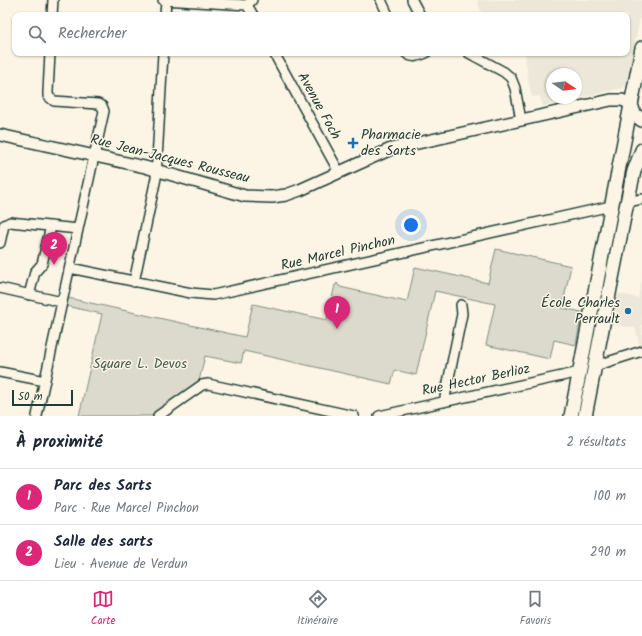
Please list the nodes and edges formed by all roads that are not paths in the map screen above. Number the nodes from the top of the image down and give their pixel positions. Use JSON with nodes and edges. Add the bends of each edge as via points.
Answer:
{"nodes":[{"id":1,"x":53,"y":0,"type":"edge"},
{"id":2,"x":163,"y":0,"type":"edge"},
{"id":3,"x":166,"y":0,"type":"edge"},
{"id":4,"x":381,"y":0,"type":"edge"},
{"id":5,"x":412,"y":0,"type":"edge"},
{"id":6,"x":250,"y":3,"type":"edge"},
{"id":7,"x":52,"y":12,"type":"edge"},
{"id":8,"x":166,"y":12,"type":"edge"},
{"id":9,"x":387,"y":12,"type":"edge"},
{"id":10,"x":418,"y":12,"type":"edge"},
{"id":11,"x":642,"y":48,"type":"edge"},
{"id":12,"x":50,"y":56,"type":"edge"},
{"id":13,"x":163,"y":56,"type":"edge"},
{"id":14,"x":276,"y":56,"type":"edge"},
{"id":15,"x":475,"y":56,"type":"edge"},
{"id":16,"x":631,"y":104,"type":"junction"},
{"id":17,"x":642,"y":111,"type":"edge"},
{"id":18,"x":521,"y":120,"type":"junction"},
{"id":19,"x":642,"y":120,"type":"edge"},
{"id":20,"x":3,"y":136,"type":"edge"},
{"id":21,"x":642,"y":150,"type":"edge"},
{"id":22,"x":94,"y":156,"type":"junction"},
{"id":23,"x":156,"y":170,"type":"junction"},
{"id":24,"x":339,"y":172,"type":"junction"},
{"id":25,"x":642,"y":199,"type":"edge"},
{"id":26,"x":627,"y":202,"type":"junction"},
{"id":27,"x":612,"y":206,"type":"junction"},
{"id":28,"x":50,"y":226,"type":"junction"},
{"id":29,"x":78,"y":229,"type":"junction"},
{"id":30,"x":0,"y":243,"type":"edge"},
{"id":31,"x":70,"y":268,"type":"junction"},
{"id":32,"x":134,"y":282,"type":"junction"},
{"id":33,"x":0,"y":288,"type":"edge"},
{"id":34,"x":29,"y":295,"type":"junction"},
{"id":35,"x":62,"y":302,"type":"junction"},
{"id":36,"x":461,"y":305,"type":"dead end"},
{"id":37,"x":642,"y":351,"type":"edge"},
{"id":38,"x":595,"y":366,"type":"junction"},
{"id":39,"x":0,"y":372,"type":"edge"},
{"id":40,"x":580,"y":372,"type":"junction"},
{"id":41,"x":45,"y":381,"type":"junction"},
{"id":42,"x":444,"y":402,"type":"junction"},
{"id":43,"x":314,"y":410,"type":"edge"},
{"id":44,"x":37,"y":416,"type":"edge"},
{"id":45,"x":158,"y":416,"type":"edge"},
{"id":46,"x":354,"y":416,"type":"edge"},
{"id":47,"x":379,"y":416,"type":"edge"},
{"id":48,"x":571,"y":416,"type":"edge"},
{"id":49,"x":585,"y":416,"type":"edge"}],
"edges":[{"from":1,"to":7,"type":"street"},
{"from":2,"to":3,"type":"street"},
{"from":3,"to":6,"type":"street"},
{"from":3,"to":8,"type":"street"},
{"from":4,"to":9,"type":"street"},
{"from":5,"to":10,"type":"street"},
{"from":11,"to":16,"type":"main road"},
{"from":12,"to":22,"type":"street","via":[[50,98],[54,101],[98,104],[103,107]]},
{"from":13,"to":23,"type":"street"},
{"from":14,"to":24,"type":"street","name":"Avenue Foch"},
{"from":15,"to":18,"type":"street","via":[[511,78]]},
{"from":16,"to":17,"type":"main road","name":"Rue Jean-Jacques Rousseau"},
{"from":16,"to":18,"type":"street","name":"Rue Jean-Jacques Rousseau","via":[[622,100],[611,100]]},
{"from":16,"to":19,"type":"main road","via":[[634,114]]},
{"from":16,"to":27,"type":"main road"},
{"from":18,"to":24,"type":"street","name":"Rue Jean-Jacques Rousseau","via":[[391,149]]},
{"from":20,"to":22,"type":"street","name":"Rue Jean-Jacques Rousseau"},
{"from":21,"to":26,"type":"main road"},
{"from":22,"to":23,"type":"street","name":"Rue Jean-Jacques Rousseau"},
{"from":22,"to":29,"type":"street"},
{"from":23,"to":24,"type":"street","name":"Rue Jean-Jacques Rousseau","via":[[240,194],[264,197],[292,193]]},
{"from":23,"to":32,"type":"street"},
{"from":25,"to":26,"type":"street"},
{"from":26,"to":27,"type":"main road"},
{"from":26,"to":38,"type":"main road"},
{"from":27,"to":32,"type":"street","name":"Rue Marcel Pinchon","via":[[213,296]]},
{"from":27,"to":40,"type":"main road"},
{"from":28,"to":29,"type":"street"},
{"from":28,"to":30,"type":"street","via":[[10,222],[4,225]]},
{"from":28,"to":34,"type":"street","via":[[42,264],[35,272]]},
{"from":29,"to":31,"type":"street"},
{"from":31,"to":32,"type":"street","name":"Rue Marcel Pinchon"},
{"from":31,"to":35,"type":"street"},
{"from":33,"to":34,"type":"street"},
{"from":34,"to":35,"type":"street"},
{"from":35,"to":41,"type":"street"},
{"from":36,"to":42,"type":"street","via":[[462,314]]},
{"from":37,"to":38,"type":"street"},
{"from":38,"to":40,"type":"main road"},
{"from":38,"to":49,"type":"main road"},
{"from":39,"to":41,"type":"street"},
{"from":40,"to":42,"type":"street","name":"Rue Hector Berlioz"},
{"from":40,"to":48,"type":"main road"},
{"from":41,"to":44,"type":"street"},
{"from":42,"to":47,"type":"street","name":"Rue Hector Berlioz"},
{"from":43,"to":45,"type":"street","via":[[205,384]]},
{"from":43,"to":46,"type":"street"}]}
